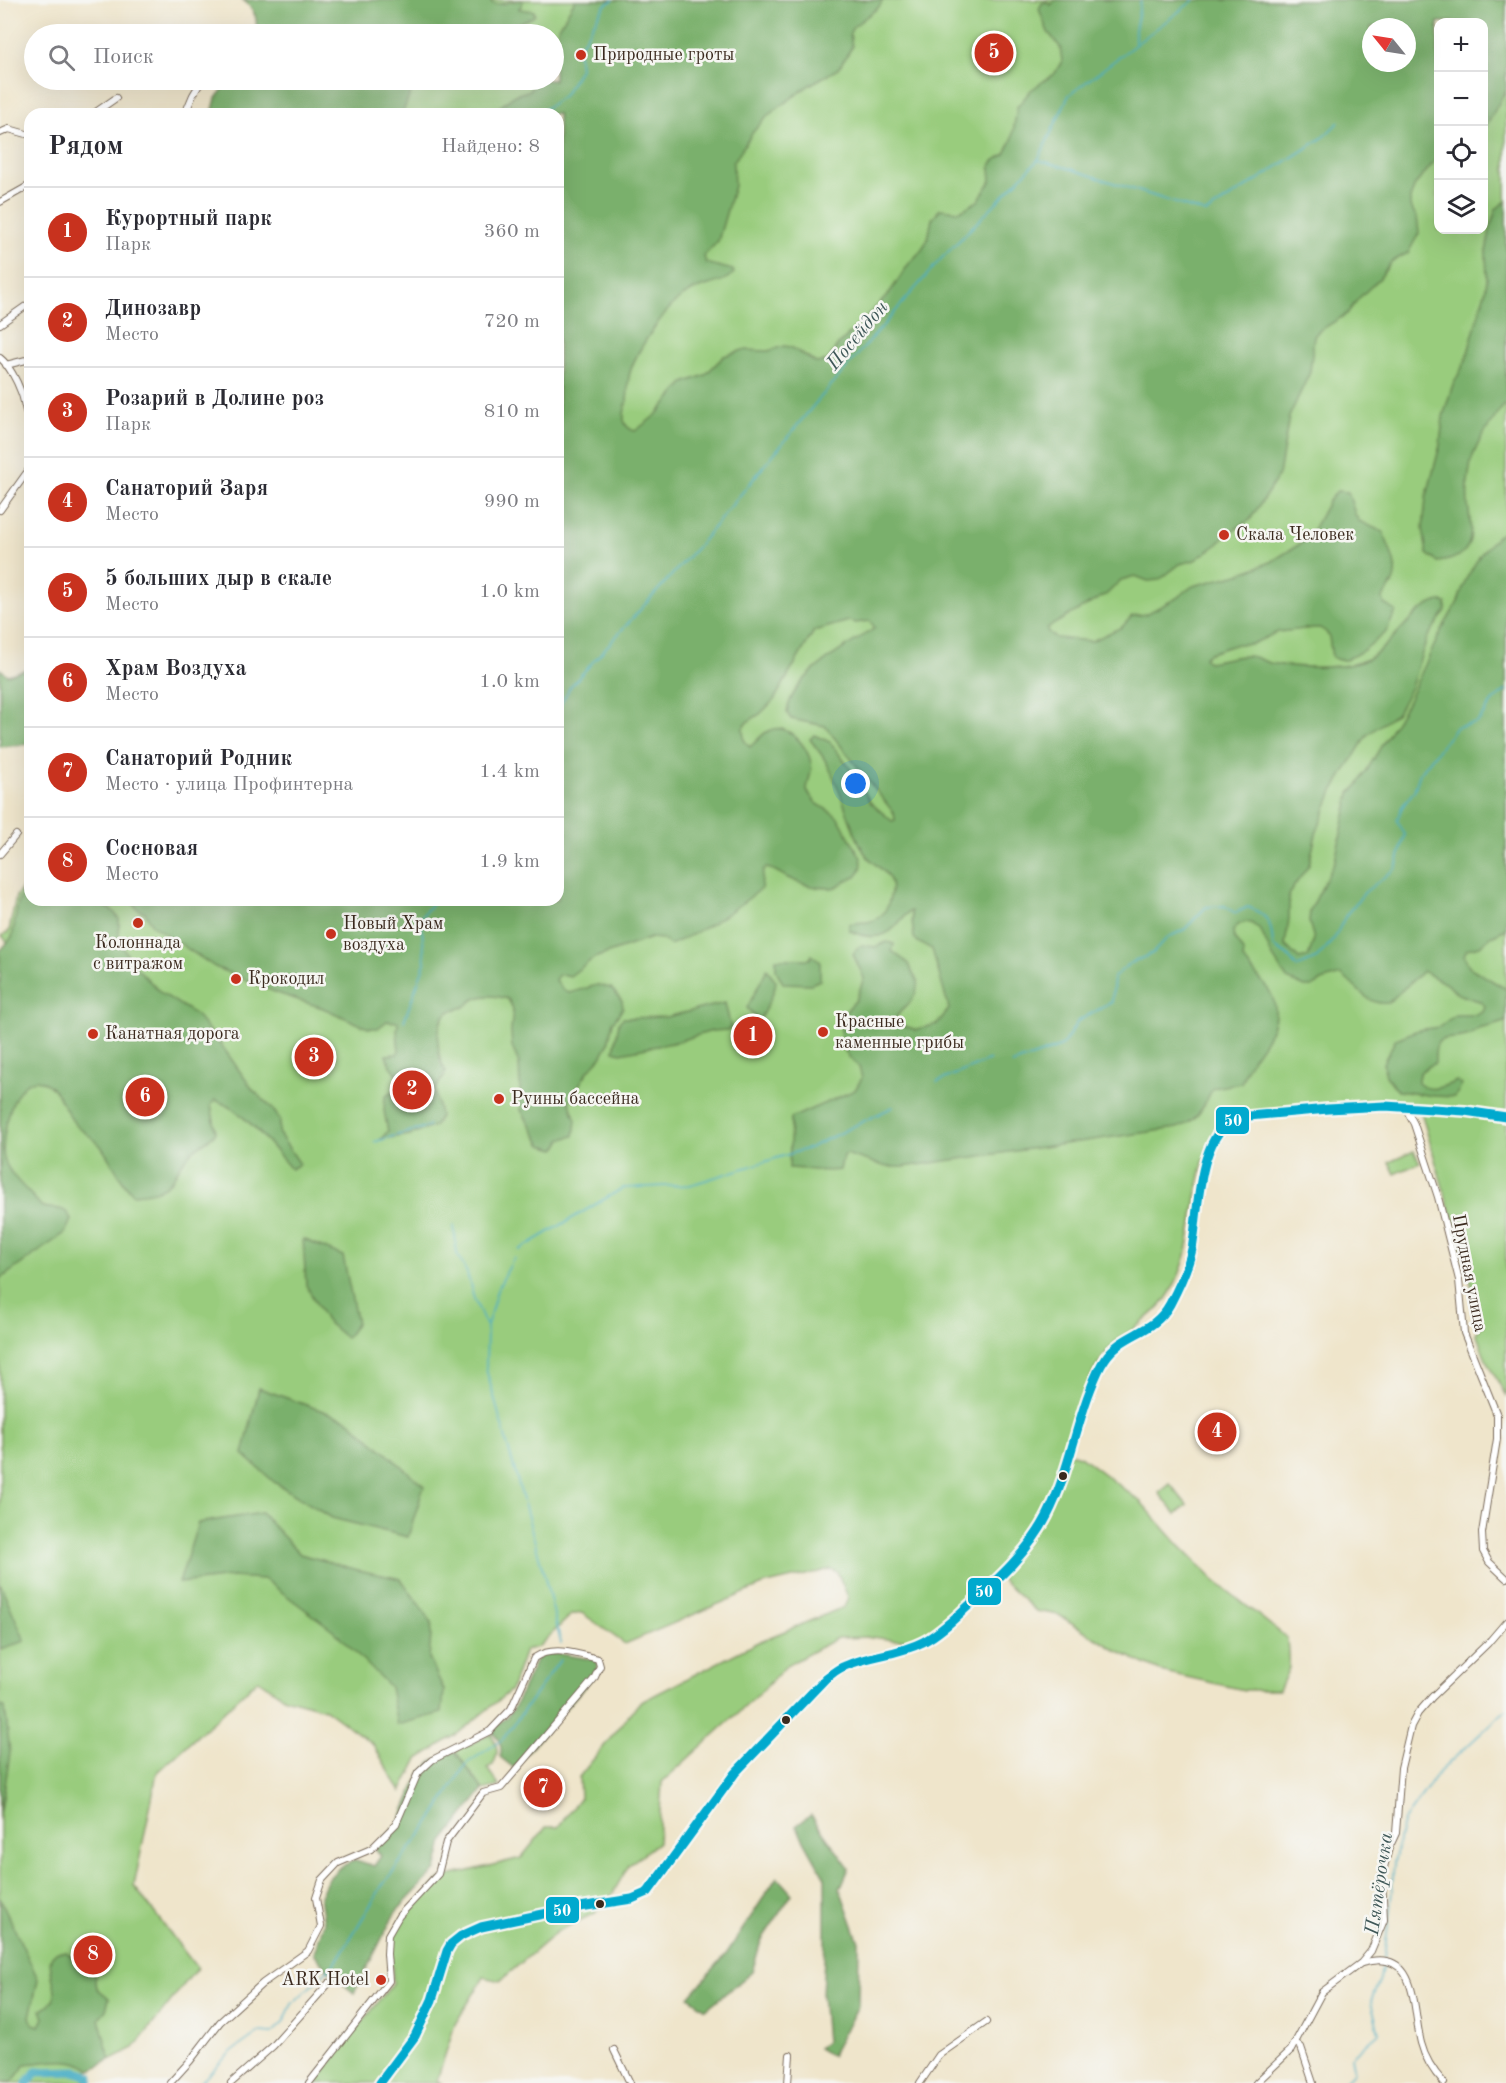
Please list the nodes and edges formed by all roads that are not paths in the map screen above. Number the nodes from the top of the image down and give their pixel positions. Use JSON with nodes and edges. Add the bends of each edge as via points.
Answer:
{"nodes":[{"id":1,"x":197,"y":90,"type":"edge"},
{"id":2,"x":116,"y":98,"type":"dead end"},
{"id":3,"x":102,"y":108,"type":"edge"},
{"id":4,"x":187,"y":108,"type":"edge"},
{"id":5,"x":0,"y":133,"type":"edge"},
{"id":6,"x":24,"y":133,"type":"edge"},
{"id":7,"x":24,"y":188,"type":"edge"},
{"id":8,"x":0,"y":202,"type":"edge"},
{"id":9,"x":24,"y":307,"type":"edge"},
{"id":10,"x":0,"y":324,"type":"edge"},
{"id":11,"x":0,"y":358,"type":"edge"},
{"id":12,"x":24,"y":360,"type":"edge"},
{"id":13,"x":6,"y":365,"type":"junction"},
{"id":14,"x":24,"y":404,"type":"edge"},
{"id":15,"x":24,"y":476,"type":"edge"},
{"id":16,"x":0,"y":510,"type":"edge"},
{"id":17,"x":16,"y":835,"type":"dead end"},
{"id":18,"x":0,"y":854,"type":"edge"},
{"id":19,"x":1405,"y":1107,"type":"junction"},
{"id":20,"x":1506,"y":1117,"type":"edge"},
{"id":21,"x":1506,"y":1578,"type":"edge"},
{"id":22,"x":1506,"y":1622,"type":"edge"},
{"id":23,"x":1361,"y":1963,"type":"junction"},
{"id":24,"x":330,"y":1983,"type":"dead end"},
{"id":25,"x":986,"y":2022,"type":"dead end"},
{"id":26,"x":1296,"y":2043,"type":"junction"},
{"id":27,"x":614,"y":2050,"type":"dead end"},
{"id":28,"x":790,"y":2055,"type":"dead end"},
{"id":29,"x":170,"y":2083,"type":"edge"},
{"id":30,"x":231,"y":2083,"type":"edge"},
{"id":31,"x":309,"y":2083,"type":"edge"},
{"id":32,"x":380,"y":2083,"type":"edge"},
{"id":33,"x":630,"y":2083,"type":"edge"},
{"id":34,"x":788,"y":2083,"type":"edge"},
{"id":35,"x":920,"y":2083,"type":"edge"},
{"id":36,"x":1256,"y":2083,"type":"edge"},
{"id":37,"x":1314,"y":2083,"type":"edge"},
{"id":38,"x":1444,"y":2083,"type":"edge"}],
"edges":[{"from":1,"to":4,"type":"street"},
{"from":2,"to":3,"type":"street"},
{"from":5,"to":6,"type":"street","via":[[9,129]]},
{"from":7,"to":8,"type":"street"},
{"from":9,"to":10,"type":"street"},
{"from":11,"to":13,"type":"street"},
{"from":12,"to":13,"type":"street"},
{"from":13,"to":14,"type":"street"},
{"from":15,"to":16,"type":"street"},
{"from":17,"to":18,"type":"street"},
{"from":19,"to":20,"type":"street"},
{"from":19,"to":21,"type":"street","name":"Прудная улица","via":[[1438,1197],[1459,1280],[1464,1333],[1497,1414],[1497,1440],[1482,1533],[1483,1551]]},
{"from":19,"to":32,"type":"street","via":[[1279,1113],[1238,1118],[1223,1126],[1208,1157],[1191,1251],[1170,1304],[1152,1326],[1124,1340],[1104,1359],[1046,1518],[1007,1569],[924,1642],[843,1666],[826,1678],[735,1773],[648,1892],[632,1899],[499,1923],[470,1931],[452,1944],[416,2036]]},
{"from":22,"to":23,"type":"street","via":[[1432,1697],[1411,1726],[1401,1768],[1396,1833],[1382,1875],[1384,1920]]},
{"from":23,"to":26,"type":"street","via":[[1322,1992]]},
{"from":23,"to":38,"type":"street","via":[[1378,1960],[1405,1972],[1414,1996],[1424,2054]]},
{"from":24,"to":30,"type":"street","via":[[273,2046]]},
{"from":25,"to":35,"type":"street","via":[[939,2055]]},
{"from":26,"to":36,"type":"street"},
{"from":26,"to":37,"type":"street"},
{"from":27,"to":33,"type":"street"},
{"from":28,"to":34,"type":"street"},
{"from":29,"to":31,"type":"street","via":[[220,2022],[263,1983],[309,1951],[321,1926],[316,1898],[322,1880],[338,1863],[371,1849],[396,1824],[418,1773],[432,1760],[490,1731],[511,1709],[534,1658],[552,1650],[598,1659],[600,1666],[594,1679],[501,1788],[483,1793],[446,1842],[438,1874],[399,1916],[388,1935],[388,1981]]}]}
